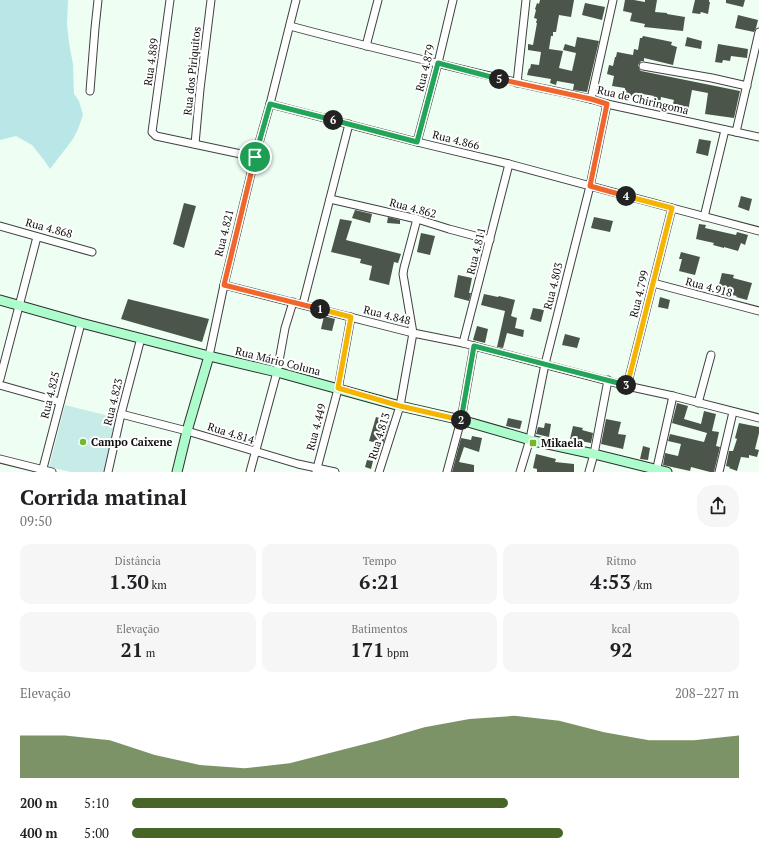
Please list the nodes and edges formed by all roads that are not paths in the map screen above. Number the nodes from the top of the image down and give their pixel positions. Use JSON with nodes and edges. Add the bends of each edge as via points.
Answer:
{"nodes":[{"id":1,"x":98,"y":0,"type":"edge"},
{"id":2,"x":170,"y":0,"type":"edge"},
{"id":3,"x":211,"y":0,"type":"edge"},
{"id":4,"x":296,"y":0,"type":"edge"},
{"id":5,"x":378,"y":0,"type":"edge"},
{"id":6,"x":453,"y":0,"type":"edge"},
{"id":7,"x":525,"y":0,"type":"edge"},
{"id":8,"x":613,"y":0,"type":"edge"},
{"id":9,"x":290,"y":26,"type":"junction"},
{"id":10,"x":759,"y":32,"type":"edge"},
{"id":11,"x":366,"y":46,"type":"junction"},
{"id":12,"x":438,"y":63,"type":"junction"},
{"id":13,"x":643,"y":66,"type":"dead end"},
{"id":14,"x":517,"y":83,"type":"junction"},
{"id":15,"x":747,"y":86,"type":"junction"},
{"id":16,"x":90,"y":91,"type":"dead end"},
{"id":17,"x":591,"y":99,"type":"junction"},
{"id":18,"x":270,"y":104,"type":"junction"},
{"id":19,"x":607,"y":104,"type":"junction"},
{"id":20,"x":349,"y":124,"type":"junction"},
{"id":21,"x":725,"y":130,"type":"junction"},
{"id":22,"x":736,"y":132,"type":"junction"},
{"id":23,"x":759,"y":137,"type":"edge"},
{"id":24,"x":417,"y":142,"type":"junction"},
{"id":25,"x":195,"y":144,"type":"junction"},
{"id":26,"x":255,"y":157,"type":"junction"},
{"id":27,"x":509,"y":164,"type":"junction"},
{"id":28,"x":590,"y":186,"type":"junction"},
{"id":29,"x":330,"y":199,"type":"junction"},
{"id":30,"x":672,"y":208,"type":"junction"},
{"id":31,"x":704,"y":217,"type":"junction"},
{"id":32,"x":417,"y":219,"type":"junction"},
{"id":33,"x":0,"y":226,"type":"edge"},
{"id":34,"x":759,"y":230,"type":"edge"},
{"id":35,"x":37,"y":237,"type":"junction"},
{"id":36,"x":490,"y":240,"type":"junction"},
{"id":37,"x":92,"y":252,"type":"dead end"},
{"id":38,"x":653,"y":283,"type":"junction"},
{"id":39,"x":224,"y":285,"type":"junction"},
{"id":40,"x":0,"y":300,"type":"edge"},
{"id":41,"x":294,"y":302,"type":"junction"},
{"id":42,"x":303,"y":304,"type":"junction"},
{"id":43,"x":19,"y":305,"type":"junction"},
{"id":44,"x":759,"y":311,"type":"edge"},
{"id":45,"x":351,"y":317,"type":"junction"},
{"id":46,"x":80,"y":323,"type":"junction"},
{"id":47,"x":413,"y":333,"type":"junction"},
{"id":48,"x":141,"y":338,"type":"junction"},
{"id":49,"x":463,"y":343,"type":"junction"},
{"id":50,"x":474,"y":346,"type":"junction"},
{"id":51,"x":711,"y":355,"type":"dead end"},
{"id":52,"x":209,"y":356,"type":"junction"},
{"id":53,"x":545,"y":364,"type":"junction"},
{"id":54,"x":276,"y":372,"type":"junction"},
{"id":55,"x":0,"y":379,"type":"edge"},
{"id":56,"x":608,"y":380,"type":"junction"},
{"id":57,"x":0,"y":385,"type":"edge"},
{"id":58,"x":627,"y":386,"type":"junction"},
{"id":59,"x":338,"y":388,"type":"junction"},
{"id":60,"x":673,"y":396,"type":"junction"},
{"id":61,"x":60,"y":402,"type":"junction"},
{"id":62,"x":698,"y":403,"type":"junction"},
{"id":63,"x":400,"y":406,"type":"junction"},
{"id":64,"x":733,"y":412,"type":"junction"},
{"id":65,"x":121,"y":414,"type":"junction"},
{"id":66,"x":759,"y":418,"type":"edge"},
{"id":67,"x":461,"y":420,"type":"junction"},
{"id":68,"x":187,"y":431,"type":"junction"},
{"id":69,"x":530,"y":439,"type":"junction"},
{"id":70,"x":255,"y":452,"type":"junction"},
{"id":71,"x":594,"y":454,"type":"junction"},
{"id":72,"x":0,"y":459,"type":"edge"},
{"id":73,"x":316,"y":470,"type":"edge"},
{"id":74,"x":42,"y":471,"type":"edge"},
{"id":75,"x":657,"y":471,"type":"edge"},
{"id":76,"x":52,"y":472,"type":"edge"},
{"id":77,"x":108,"y":472,"type":"edge"},
{"id":78,"x":177,"y":472,"type":"edge"},
{"id":79,"x":250,"y":472,"type":"edge"},
{"id":80,"x":334,"y":472,"type":"edge"},
{"id":81,"x":380,"y":472,"type":"edge"},
{"id":82,"x":447,"y":472,"type":"edge"},
{"id":83,"x":520,"y":472,"type":"edge"},
{"id":84,"x":589,"y":472,"type":"edge"},
{"id":85,"x":667,"y":472,"type":"edge"},
{"id":86,"x":719,"y":472,"type":"edge"}],
"edges":[{"from":1,"to":16,"type":"street"},
{"from":2,"to":25,"type":"street","name":"Rua 4.889","via":[[152,132],[156,136]]},
{"from":3,"to":25,"type":"street","name":"Rua dos Piriquitos"},
{"from":4,"to":9,"type":"street","name":"Rua 4.821"},
{"from":5,"to":11,"type":"street"},
{"from":6,"to":12,"type":"street","name":"Rua 4.879"},
{"from":7,"to":14,"type":"street"},
{"from":8,"to":17,"type":"street"},
{"from":9,"to":11,"type":"street","name":"Rua de Chiringoma"},
{"from":9,"to":18,"type":"street","name":"Rua 4.821"},
{"from":10,"to":15,"type":"street"},
{"from":11,"to":12,"type":"street","name":"Rua de Chiringoma"},
{"from":12,"to":14,"type":"street","name":"Rua de Chiringoma"},
{"from":12,"to":24,"type":"street","name":"Rua 4.879"},
{"from":13,"to":15,"type":"street"},
{"from":14,"to":17,"type":"street","name":"Rua de Chiringoma"},
{"from":15,"to":22,"type":"street"},
{"from":17,"to":19,"type":"street","name":"Rua de Chiringoma"},
{"from":18,"to":20,"type":"street","name":"Rua 4.866"},
{"from":18,"to":26,"type":"street","name":"Rua 4.821"},
{"from":19,"to":21,"type":"street","name":"Rua de Chiringoma"},
{"from":19,"to":28,"type":"street","name":"Rua 4.803"},
{"from":20,"to":24,"type":"street","name":"Rua 4.866"},
{"from":20,"to":29,"type":"street"},
{"from":21,"to":22,"type":"street","name":"Rua de Chiringoma"},
{"from":21,"to":31,"type":"street"},
{"from":22,"to":23,"type":"street","name":"Rua de Chiringoma"},
{"from":24,"to":27,"type":"street","name":"Rua 4.866"},
{"from":25,"to":26,"type":"street"},
{"from":26,"to":39,"type":"street","name":"Rua 4.821"},
{"from":27,"to":28,"type":"street","name":"Rua 4.866"},
{"from":27,"to":36,"type":"street","name":"Rua 4.811"},
{"from":28,"to":30,"type":"street","name":"Rua 4.866"},
{"from":28,"to":53,"type":"street","name":"Rua 4.803"},
{"from":29,"to":32,"type":"street","name":"Rua 4.862"},
{"from":29,"to":42,"type":"street"},
{"from":30,"to":31,"type":"street","name":"Rua 4.866"},
{"from":30,"to":38,"type":"street","name":"Rua 4.799"},
{"from":31,"to":34,"type":"street","name":"Rua 4.866"},
{"from":32,"to":36,"type":"street","name":"Rua 4.862"},
{"from":32,"to":47,"type":"street","name":"Rua 4.813","via":[[403,274]]},
{"from":33,"to":35,"type":"street","name":"Rua 4.868"},
{"from":35,"to":37,"type":"street","name":"Rua 4.868"},
{"from":35,"to":43,"type":"street"},
{"from":36,"to":49,"type":"street","name":"Rua 4.811"},
{"from":38,"to":44,"type":"street","name":"Rua 4.918"},
{"from":38,"to":58,"type":"street","name":"Rua 4.799"},
{"from":39,"to":41,"type":"street","name":"Rua 4.848"},
{"from":39,"to":52,"type":"street","name":"Rua 4.821"},
{"from":40,"to":43,"type":"main road","name":"Rua Mário Coluna"},
{"from":41,"to":42,"type":"street","name":"Rua 4.848"},
{"from":41,"to":54,"type":"street","via":[[285,328]]},
{"from":42,"to":45,"type":"street","name":"Rua 4.848"},
{"from":43,"to":46,"type":"main road","name":"Rua Mário Coluna"},
{"from":43,"to":55,"type":"street"},
{"from":45,"to":47,"type":"street","name":"Rua 4.848"},
{"from":45,"to":59,"type":"street","name":"Rua 4.449"},
{"from":46,"to":48,"type":"main road","name":"Rua Mário Coluna"},
{"from":46,"to":61,"type":"street","name":"Rua 4.825"},
{"from":47,"to":49,"type":"street","name":"Rua 4.848"},
{"from":47,"to":63,"type":"street","name":"Rua 4.813"},
{"from":48,"to":52,"type":"main road","name":"Rua Mário Coluna"},
{"from":48,"to":65,"type":"street","name":"Rua 4.823"},
{"from":49,"to":50,"type":"street","name":"Rua 4.848"},
{"from":50,"to":53,"type":"street","name":"Rua 4.848"},
{"from":50,"to":67,"type":"street"},
{"from":51,"to":62,"type":"street"},
{"from":52,"to":54,"type":"main road","name":"Rua Mário Coluna"},
{"from":52,"to":68,"type":"main road","name":"Rua 4.821"},
{"from":53,"to":56,"type":"street","name":"Rua 4.848"},
{"from":53,"to":69,"type":"street","name":"Rua 4.803"},
{"from":54,"to":59,"type":"main road","name":"Rua Mário Coluna"},
{"from":54,"to":70,"type":"street"},
{"from":56,"to":58,"type":"street","name":"Rua 4.848"},
{"from":56,"to":71,"type":"street"},
{"from":57,"to":61,"type":"street"},
{"from":58,"to":60,"type":"street","name":"Rua 4.848"},
{"from":59,"to":63,"type":"main road","name":"Rua Mário Coluna"},
{"from":59,"to":73,"type":"street","name":"Rua 4.449"},
{"from":60,"to":62,"type":"street","name":"Rua 4.848"},
{"from":60,"to":75,"type":"street"},
{"from":61,"to":74,"type":"street","name":"Rua 4.825"},
{"from":62,"to":64,"type":"street","name":"Rua 4.848"},
{"from":63,"to":67,"type":"main road","name":"Rua Mário Coluna"},
{"from":63,"to":81,"type":"street","name":"Rua 4.813"},
{"from":64,"to":66,"type":"street","name":"Rua 4.848"},
{"from":64,"to":86,"type":"street"},
{"from":65,"to":68,"type":"street","name":"Rua 4.814"},
{"from":65,"to":77,"type":"street","name":"Rua 4.823"},
{"from":67,"to":69,"type":"main road","name":"Rua Mário Coluna"},
{"from":67,"to":82,"type":"street"},
{"from":68,"to":70,"type":"street","name":"Rua 4.814"},
{"from":68,"to":78,"type":"main road","name":"Rua 4.821"},
{"from":69,"to":71,"type":"main road","name":"Rua Mário Coluna"},
{"from":69,"to":83,"type":"street","name":"Rua 4.803"},
{"from":70,"to":73,"type":"street","name":"Rua 4.814"},
{"from":70,"to":79,"type":"street"},
{"from":71,"to":75,"type":"main road","name":"Rua Mário Coluna"},
{"from":71,"to":84,"type":"street"},
{"from":72,"to":74,"type":"street"},
{"from":73,"to":80,"type":"street","name":"Rua 4.814"},
{"from":74,"to":76,"type":"street"},
{"from":75,"to":85,"type":"main road","name":"Rua Mário Coluna"}]}
